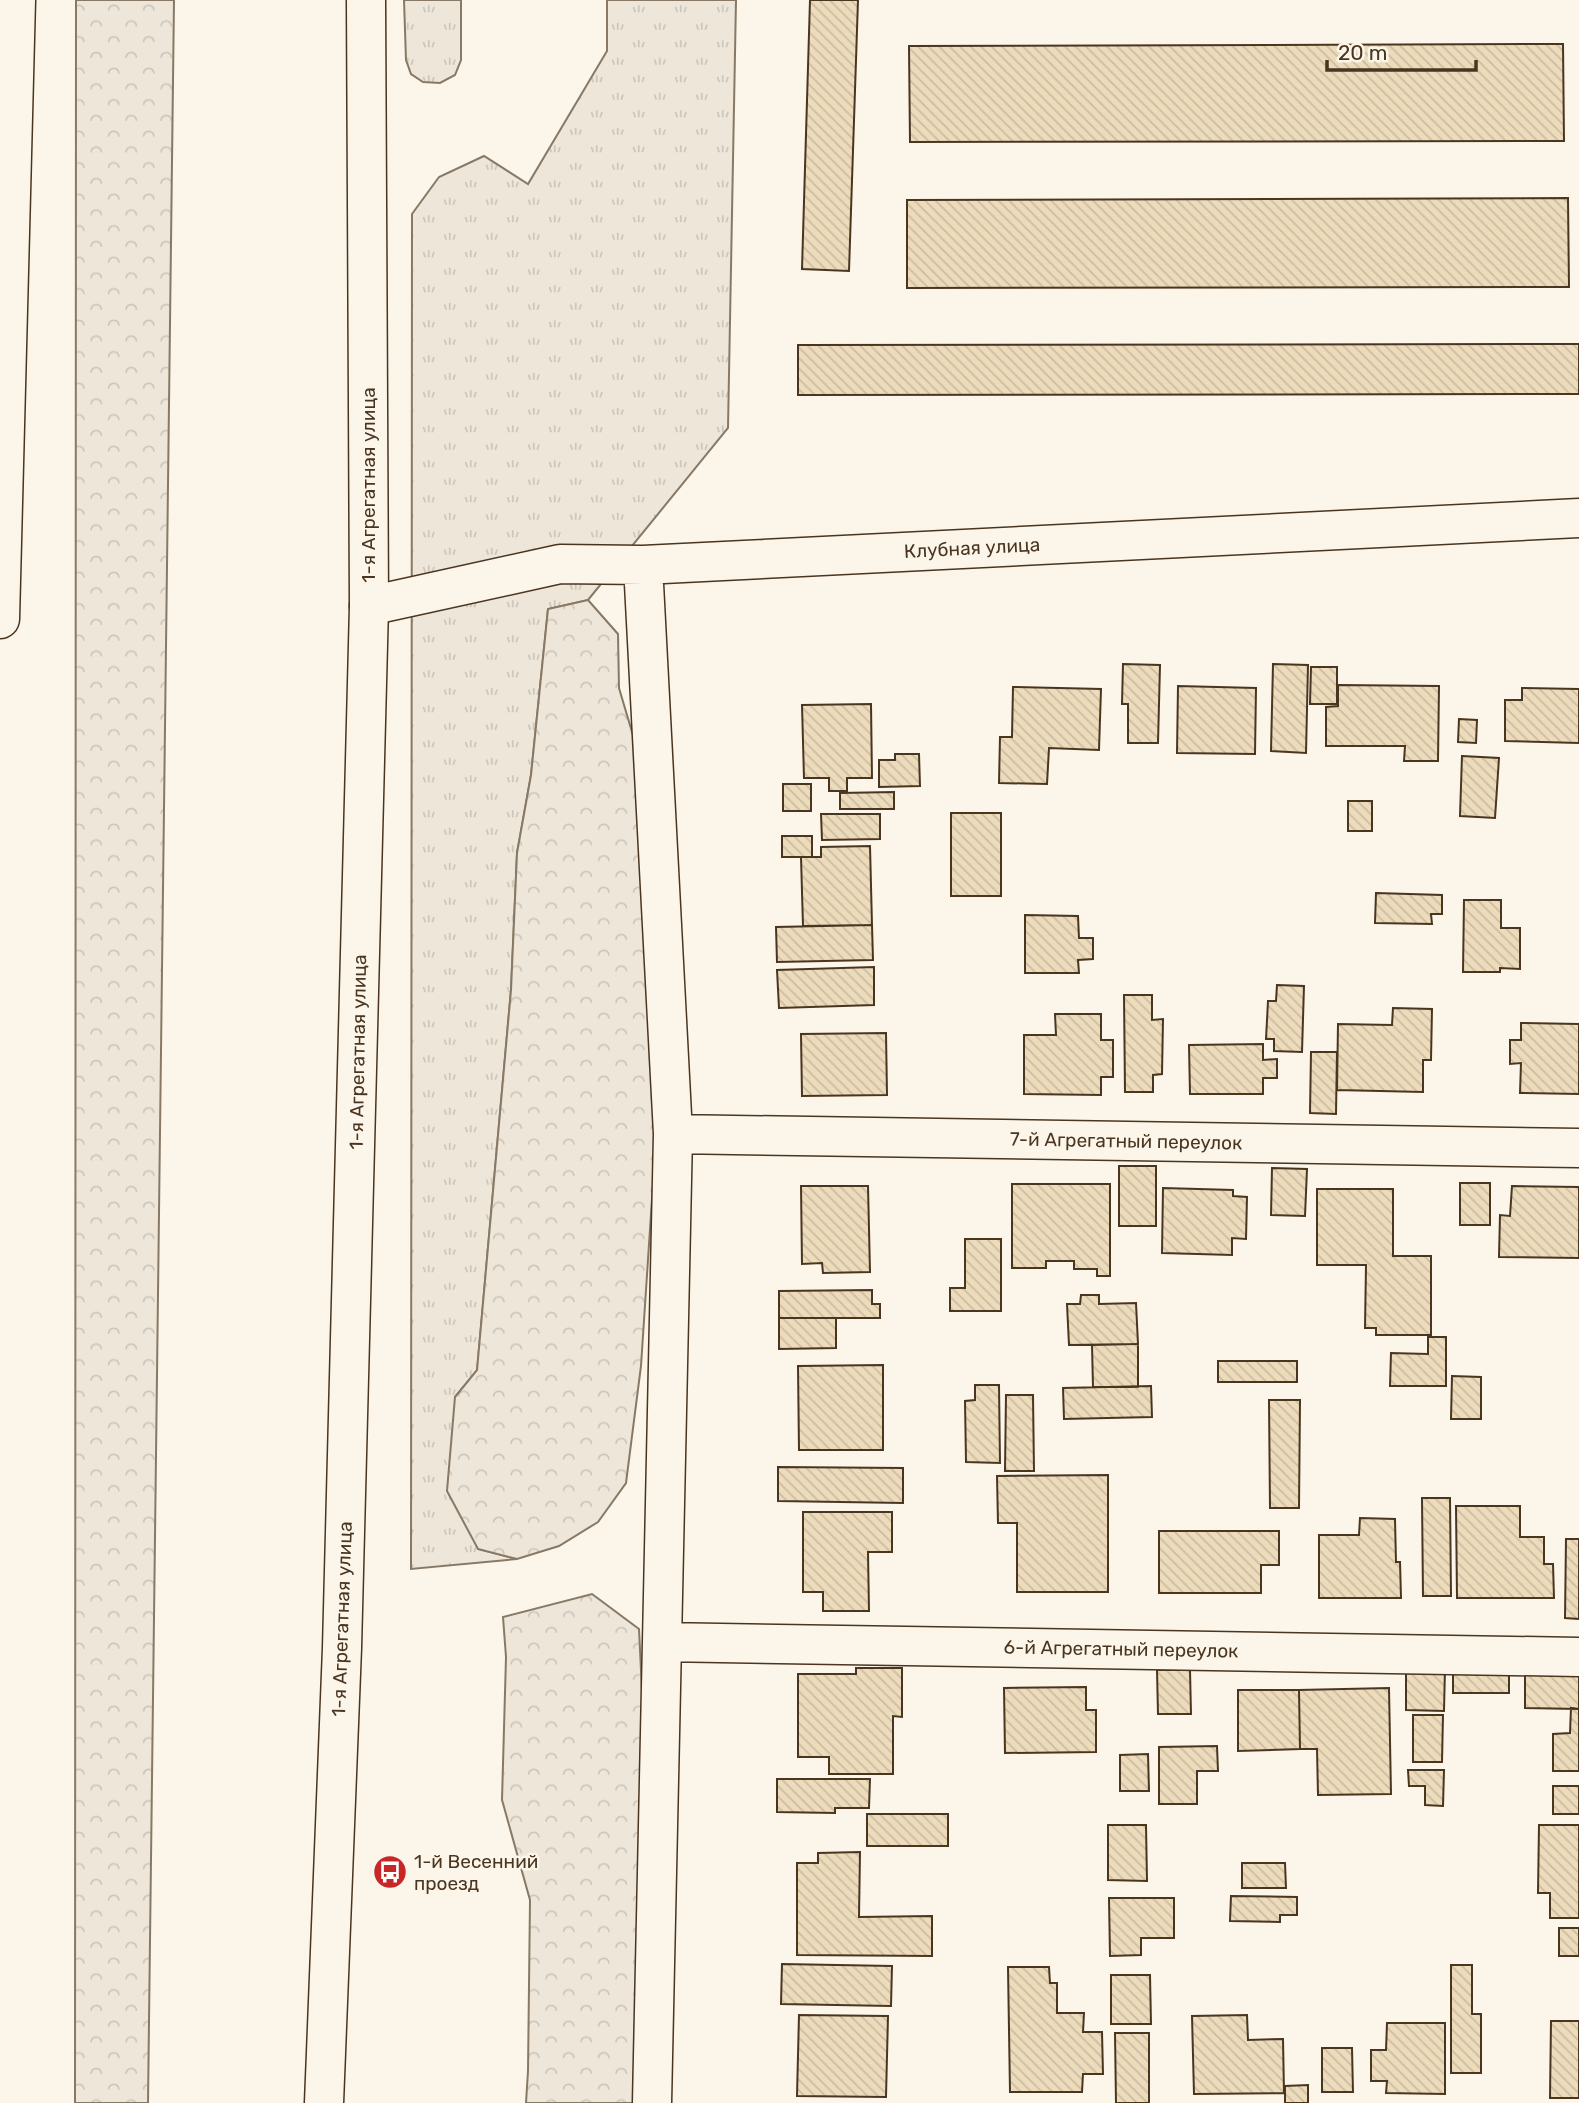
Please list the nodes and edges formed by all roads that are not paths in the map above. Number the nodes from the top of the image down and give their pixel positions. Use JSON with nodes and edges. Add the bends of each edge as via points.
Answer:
{"nodes":[{"id":1,"x":16,"y":0,"type":"edge"},
{"id":2,"x":366,"y":0,"type":"edge"},
{"id":3,"x":1579,"y":518,"type":"edge"},
{"id":4,"x":643,"y":565,"type":"junction"},
{"id":5,"x":369,"y":606,"type":"junction"},
{"id":6,"x":0,"y":619,"type":"edge"},
{"id":7,"x":673,"y":1134,"type":"junction"},
{"id":8,"x":1579,"y":1148,"type":"edge"},
{"id":9,"x":662,"y":1642,"type":"junction"},
{"id":10,"x":1579,"y":1657,"type":"edge"},
{"id":11,"x":324,"y":2103,"type":"edge"},
{"id":12,"x":652,"y":2103,"type":"edge"}],
"edges":[{"from":1,"to":6,"type":"street"},
{"from":2,"to":5,"type":"street","name":"1-я Агрегатная улица"},
{"from":3,"to":4,"type":"street","name":"Клубная улица"},
{"from":4,"to":5,"type":"street","name":"Клубная улица","via":[[560,564]]},
{"from":4,"to":7,"type":"street"},
{"from":5,"to":11,"type":"street","name":"1-я Агрегатная улица","via":[[342,1648]]},
{"from":7,"to":8,"type":"street","name":"7-й Агрегатный переулок"},
{"from":7,"to":9,"type":"street"},
{"from":9,"to":10,"type":"street","name":"6-й Агрегатный переулок"},
{"from":9,"to":12,"type":"street"}]}
